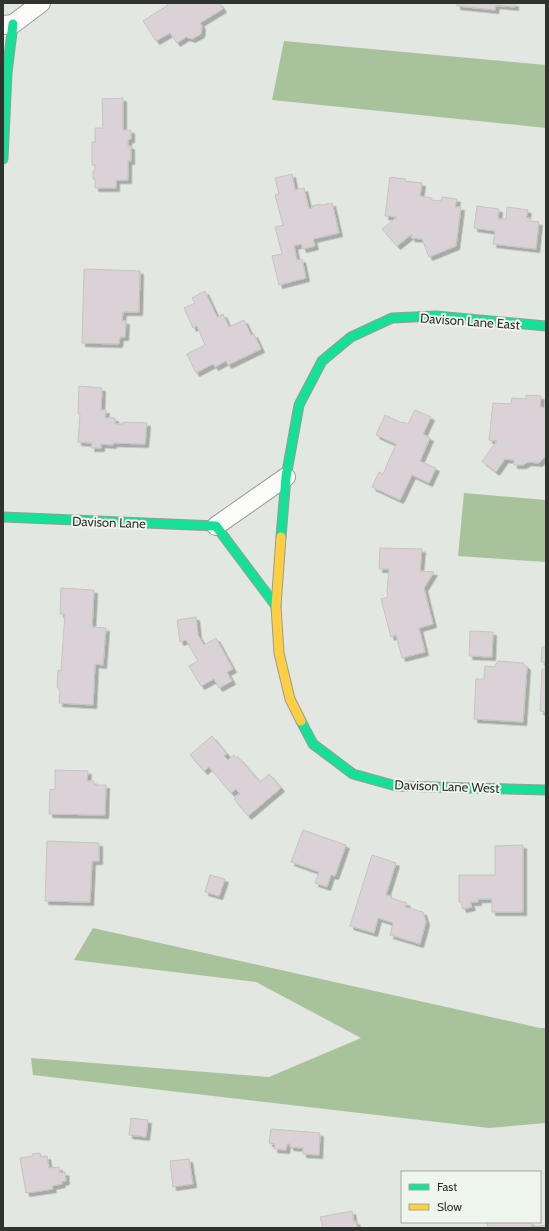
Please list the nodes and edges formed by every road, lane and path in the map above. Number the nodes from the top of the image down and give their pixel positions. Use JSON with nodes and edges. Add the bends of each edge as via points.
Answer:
{"nodes":[{"id":1,"x":41,"y":3,"type":"edge"},
{"id":2,"x":8,"y":24,"type":"edge"},
{"id":3,"x":3,"y":159,"type":"edge"},
{"id":4,"x":546,"y":326,"type":"edge"},
{"id":5,"x":286,"y":477,"type":"junction"},
{"id":6,"x":3,"y":517,"type":"edge"},
{"id":7,"x":216,"y":526,"type":"junction"},
{"id":8,"x":282,"y":534,"type":"joint"},
{"id":9,"x":276,"y":606,"type":"junction"},
{"id":10,"x":546,"y":790,"type":"edge"}],
"edges":[{"from":1,"to":2,"type":"street"},
{"from":2,"to":3,"type":"street"},
{"from":4,"to":5,"type":"street","name":"Davison Lane East","via":[[436,316],[392,318],[351,337],[322,361],[299,405]]},
{"from":5,"to":7,"type":"street"},
{"from":5,"to":8,"type":"street","name":"Davison Lane East"},
{"from":6,"to":7,"type":"street","name":"Davison Lane"},
{"from":7,"to":9,"type":"street"},
{"from":8,"to":9,"type":"street","name":"Davison Lane West"},
{"from":9,"to":10,"type":"street","name":"Davison Lane West","via":[[279,653],[290,699],[314,744],[353,774],[396,786]]}]}
